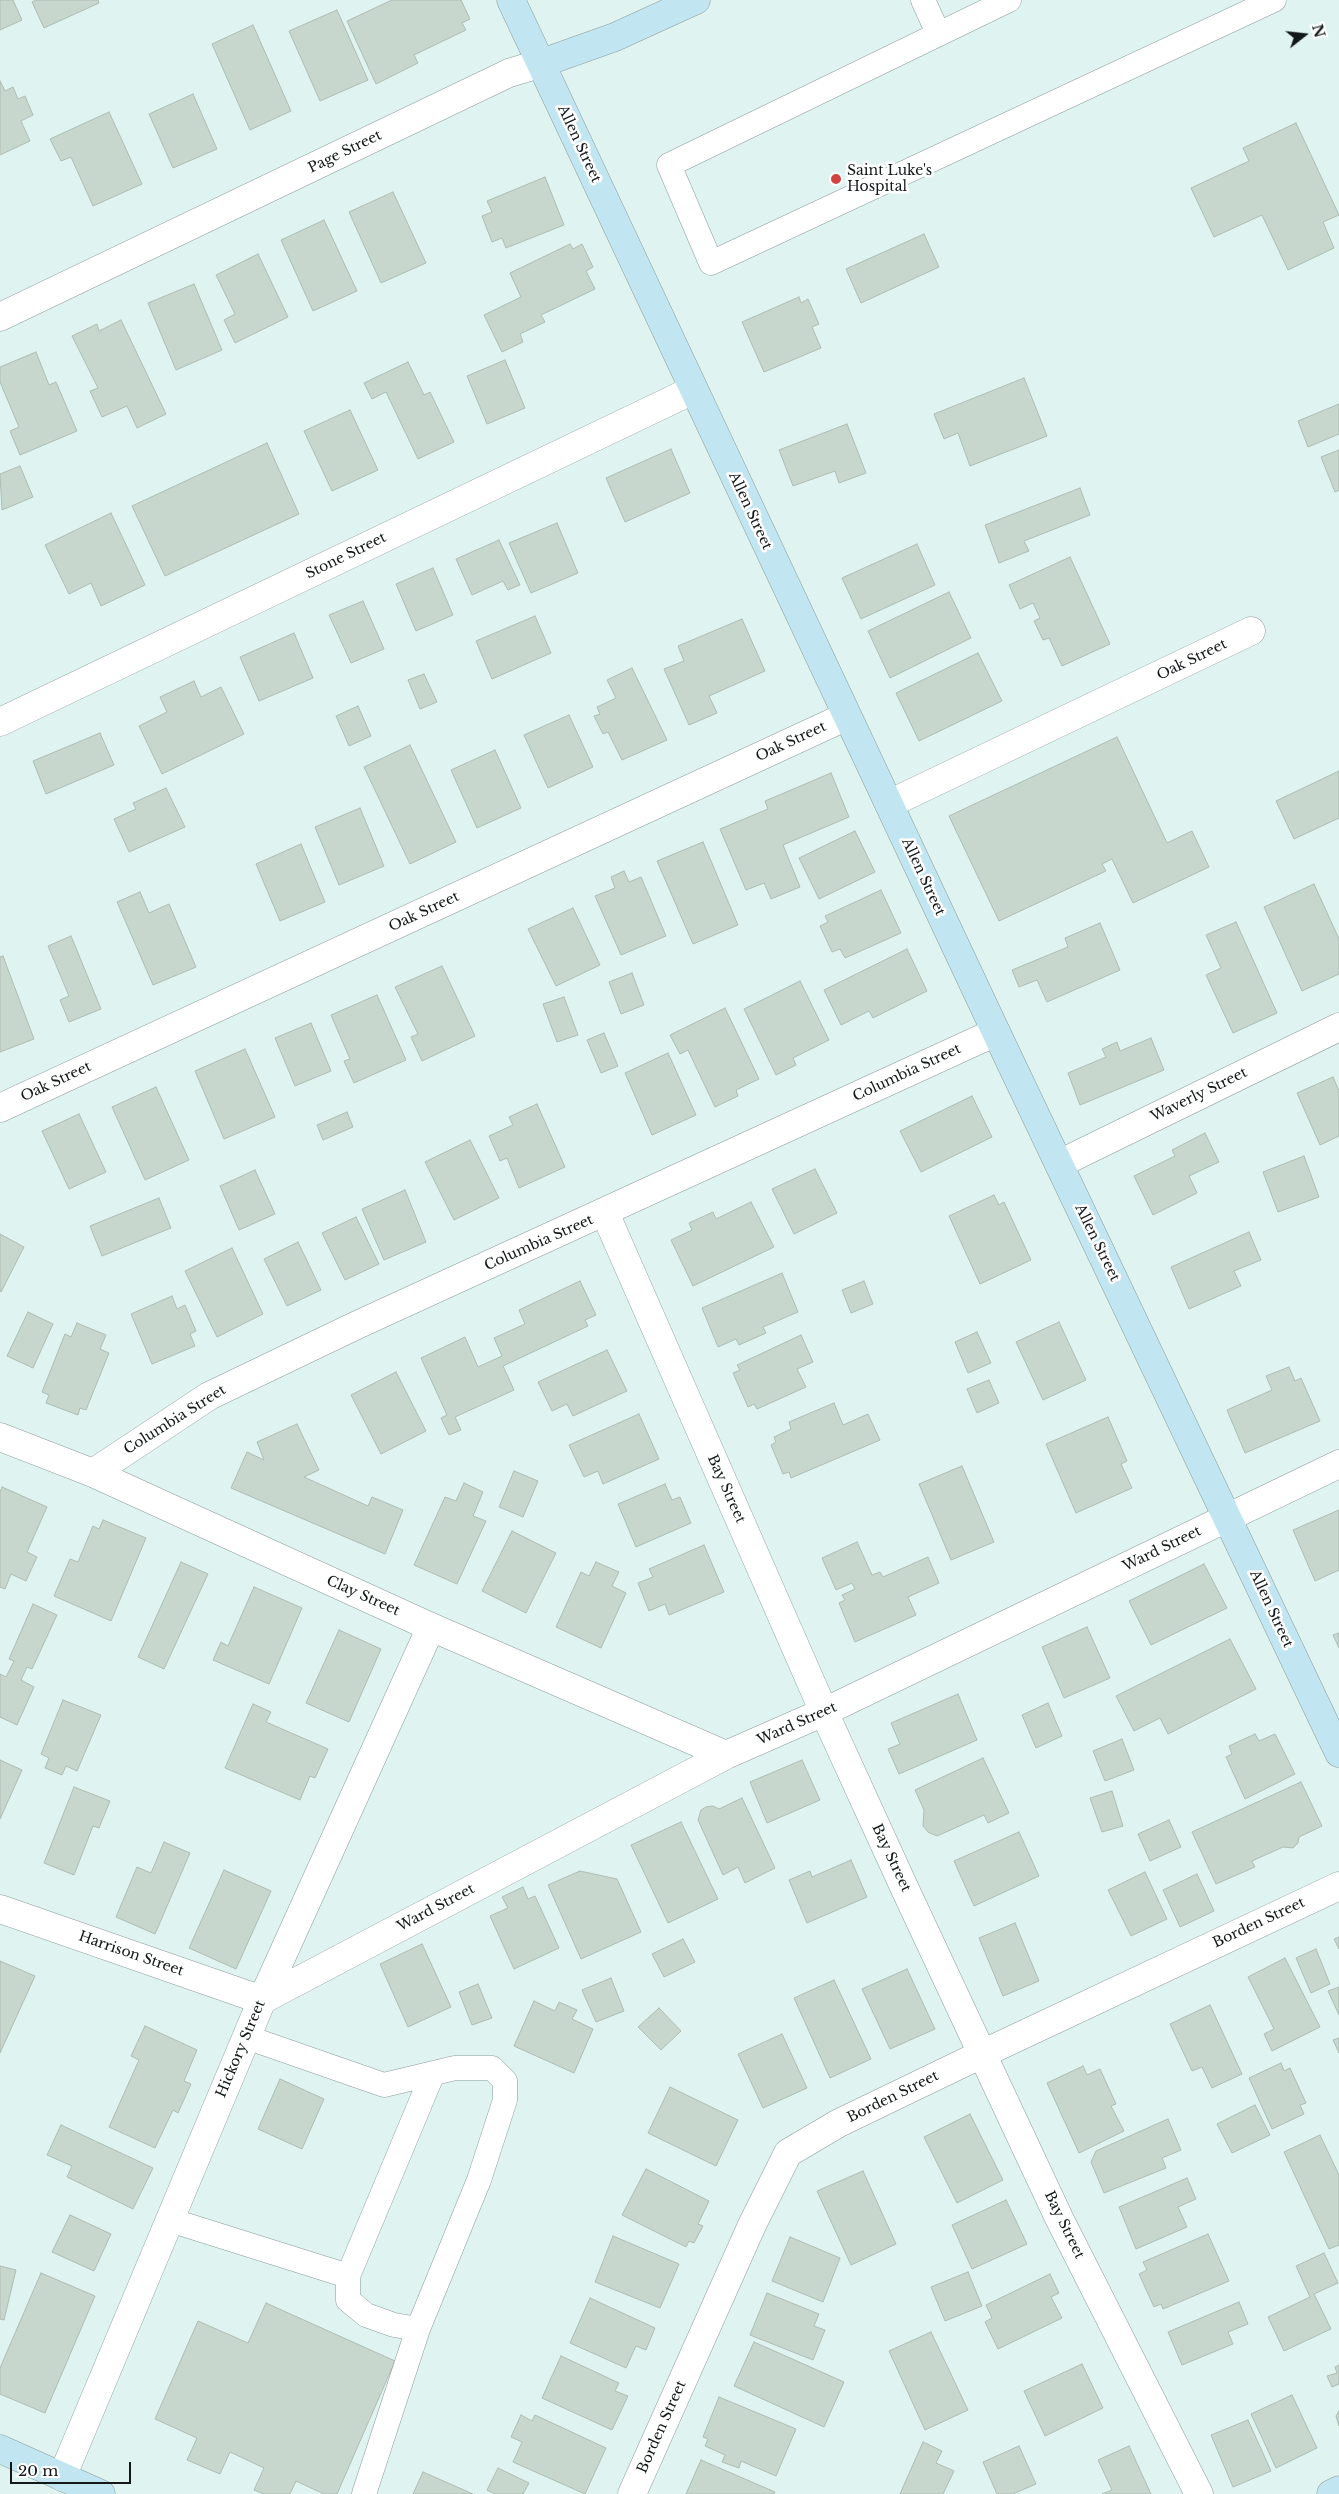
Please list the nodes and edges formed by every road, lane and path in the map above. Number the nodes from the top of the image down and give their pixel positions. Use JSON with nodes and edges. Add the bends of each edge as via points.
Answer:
{"nodes":[{"id":1,"x":511,"y":0,"type":"edge"},
{"id":2,"x":696,"y":0,"type":"edge"},
{"id":3,"x":923,"y":0,"type":"edge"},
{"id":4,"x":1009,"y":0,"type":"edge"},
{"id":5,"x":1274,"y":0,"type":"edge"},
{"id":6,"x":938,"y":33,"type":"junction"},
{"id":7,"x":542,"y":63,"type":"junction"},
{"id":8,"x":0,"y":318,"type":"edge"},
{"id":9,"x":693,"y":390,"type":"junction"},
{"id":10,"x":1251,"y":631,"type":"dead end"},
{"id":11,"x":847,"y":716,"type":"junction"},
{"id":12,"x":0,"y":722,"type":"edge"},
{"id":13,"x":889,"y":804,"type":"junction"},
{"id":14,"x":1339,"y":1026,"type":"edge"},
{"id":15,"x":996,"y":1032,"type":"junction"},
{"id":16,"x":0,"y":1108,"type":"edge"},
{"id":17,"x":1059,"y":1164,"type":"junction"},
{"id":18,"x":605,"y":1213,"type":"junction"},
{"id":19,"x":0,"y":1437,"type":"edge"},
{"id":20,"x":1339,"y":1464,"type":"edge"},
{"id":21,"x":93,"y":1473,"type":"junction"},
{"id":22,"x":1227,"y":1517,"type":"junction"},
{"id":23,"x":431,"y":1627,"type":"junction"},
{"id":24,"x":824,"y":1712,"type":"junction"},
{"id":25,"x":1339,"y":1753,"type":"edge"},
{"id":26,"x":726,"y":1755,"type":"junction"},
{"id":27,"x":1339,"y":1886,"type":"edge"},
{"id":28,"x":0,"y":1909,"type":"edge"},
{"id":29,"x":262,"y":2000,"type":"junction"},
{"id":30,"x":246,"y":2037,"type":"junction"},
{"id":31,"x":982,"y":2054,"type":"junction"},
{"id":32,"x":433,"y":2073,"type":"junction"},
{"id":33,"x":170,"y":2220,"type":"junction"},
{"id":34,"x":348,"y":2276,"type":"junction"},
{"id":35,"x":418,"y":2329,"type":"junction"},
{"id":36,"x":0,"y":2449,"type":"edge"},
{"id":37,"x":62,"y":2477,"type":"junction"},
{"id":38,"x":1339,"y":2490,"type":"edge"},
{"id":39,"x":101,"y":2494,"type":"edge"},
{"id":40,"x":364,"y":2494,"type":"edge"},
{"id":41,"x":632,"y":2494,"type":"edge"},
{"id":42,"x":1199,"y":2494,"type":"edge"},
{"id":43,"x":1331,"y":2494,"type":"edge"}],
"edges":[{"from":1,"to":7,"type":"street","name":"Allen Street"},
{"from":2,"to":7,"type":"street","name":"Page Street","via":[[615,37]]},
{"from":3,"to":6,"type":"lane"},
{"from":4,"to":6,"type":"lane"},
{"from":5,"to":6,"type":"lane","via":[[711,263],[669,165]]},
{"from":7,"to":8,"type":"street","name":"Page Street","via":[[509,73]]},
{"from":7,"to":9,"type":"street","name":"Allen Street"},
{"from":9,"to":11,"type":"street","name":"Allen Street"},
{"from":9,"to":12,"type":"street","name":"Stone Street"},
{"from":10,"to":13,"type":"street","name":"Oak Street"},
{"from":11,"to":13,"type":"street","name":"Allen Street"},
{"from":11,"to":16,"type":"street","name":"Oak Street"},
{"from":13,"to":15,"type":"street","name":"Allen Street"},
{"from":14,"to":17,"type":"street","name":"Waverly Street"},
{"from":15,"to":17,"type":"street","name":"Allen Street"},
{"from":15,"to":18,"type":"street","name":"Columbia Street"},
{"from":17,"to":22,"type":"street","name":"Allen Street"},
{"from":18,"to":21,"type":"street","name":"Columbia Street","via":[[209,1396]]},
{"from":18,"to":24,"type":"street","name":"Bay Street"},
{"from":19,"to":21,"type":"street","name":"Clay Street"},
{"from":20,"to":22,"type":"street","name":"Ward Street"},
{"from":21,"to":23,"type":"street","name":"Clay Street"},
{"from":22,"to":24,"type":"street","name":"Ward Street"},
{"from":22,"to":25,"type":"street","name":"Allen Street"},
{"from":23,"to":26,"type":"street","name":"Clay Street"},
{"from":23,"to":29,"type":"street","name":"Hickory Street"},
{"from":24,"to":26,"type":"street","name":"Ward Street"},
{"from":24,"to":31,"type":"street","name":"Bay Street"},
{"from":26,"to":29,"type":"street","name":"Ward Street"},
{"from":27,"to":31,"type":"street","name":"Borden Street"},
{"from":28,"to":29,"type":"street","name":"Harrison Street"},
{"from":29,"to":30,"type":"street","name":"Hickory Street"},
{"from":30,"to":32,"type":"lane","via":[[384,2085]]},
{"from":30,"to":33,"type":"street","name":"Hickory Street"},
{"from":31,"to":41,"type":"street","name":"Borden Street","via":[[839,2123],[788,2153],[752,2225]]},
{"from":31,"to":42,"type":"street","name":"Bay Street","via":[[1060,2218]]},
{"from":32,"to":34,"type":"lane"},
{"from":32,"to":35,"type":"lane","via":[[455,2068],[492,2068],[505,2081],[505,2100],[479,2180]]},
{"from":33,"to":34,"type":"lane"},
{"from":33,"to":37,"type":"street","name":"Hickory Street"},
{"from":34,"to":35,"type":"lane","via":[[348,2300],[366,2315],[394,2326]]},
{"from":35,"to":40,"type":"lane"},
{"from":36,"to":37,"type":"street"},
{"from":37,"to":39,"type":"street"},
{"from":38,"to":43,"type":"street"}]}
